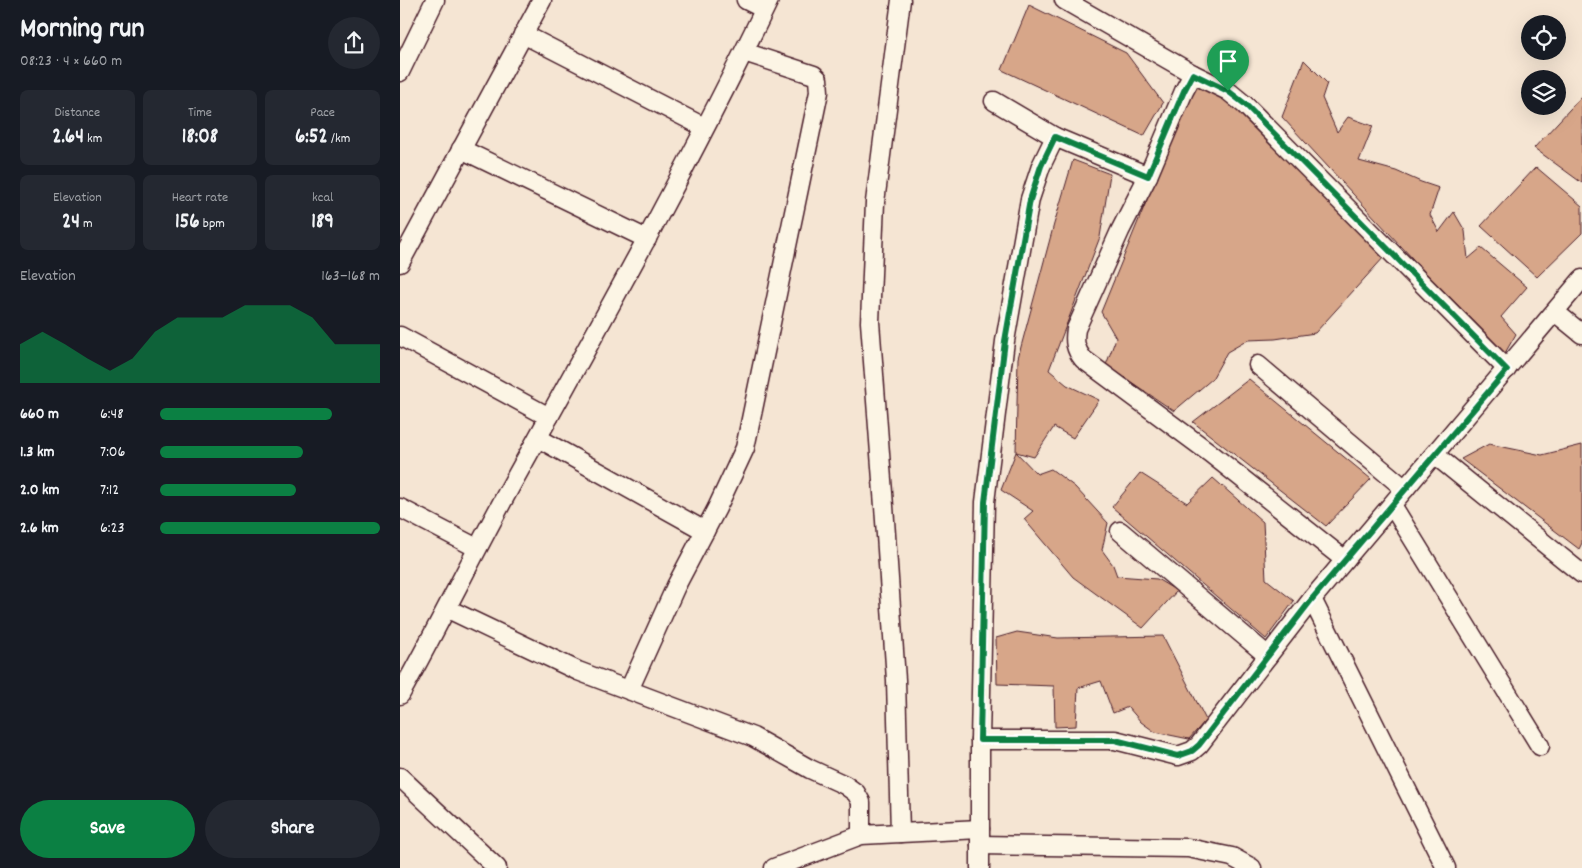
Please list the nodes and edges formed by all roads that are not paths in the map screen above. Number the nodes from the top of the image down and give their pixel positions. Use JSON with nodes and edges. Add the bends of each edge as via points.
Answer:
{"nodes":[{"id":1,"x":435,"y":0,"type":"edge"},
{"id":2,"x":542,"y":0,"type":"edge"},
{"id":3,"x":746,"y":0,"type":"edge"},
{"id":4,"x":901,"y":0,"type":"edge"},
{"id":5,"x":1064,"y":0,"type":"edge"},
{"id":6,"x":766,"y":4,"type":"edge"},
{"id":7,"x":523,"y":34,"type":"junction"},
{"id":8,"x":744,"y":52,"type":"junction"},
{"id":9,"x":400,"y":72,"type":"edge"},
{"id":10,"x":1193,"y":74,"type":"junction"},
{"id":11,"x":994,"y":101,"type":"dead end"},
{"id":12,"x":704,"y":127,"type":"junction"},
{"id":13,"x":1055,"y":137,"type":"junction"},
{"id":14,"x":461,"y":149,"type":"junction"},
{"id":15,"x":1148,"y":176,"type":"junction"},
{"id":16,"x":646,"y":239,"type":"junction"},
{"id":17,"x":400,"y":263,"type":"edge"},
{"id":18,"x":1582,"y":279,"type":"edge"},
{"id":19,"x":1555,"y":312,"type":"junction"},
{"id":20,"x":1582,"y":334,"type":"edge"},
{"id":21,"x":400,"y":336,"type":"edge"},
{"id":22,"x":1258,"y":365,"type":"dead end"},
{"id":23,"x":1507,"y":370,"type":"junction"},
{"id":24,"x":549,"y":417,"type":"junction"},
{"id":25,"x":538,"y":438,"type":"junction"},
{"id":26,"x":1435,"y":455,"type":"junction"},
{"id":27,"x":1406,"y":489,"type":"junction"},
{"id":28,"x":1392,"y":504,"type":"junction"},
{"id":29,"x":400,"y":508,"type":"edge"},
{"id":30,"x":705,"y":531,"type":"junction"},
{"id":31,"x":1120,"y":531,"type":"dead end"},
{"id":32,"x":477,"y":548,"type":"junction"},
{"id":33,"x":1345,"y":560,"type":"junction"},
{"id":34,"x":1582,"y":574,"type":"edge"},
{"id":35,"x":1312,"y":599,"type":"junction"},
{"id":36,"x":448,"y":608,"type":"junction"},
{"id":37,"x":1268,"y":656,"type":"junction"},
{"id":38,"x":630,"y":690,"type":"junction"},
{"id":39,"x":400,"y":695,"type":"edge"},
{"id":40,"x":980,"y":740,"type":"junction"},
{"id":41,"x":1540,"y":746,"type":"dead end"},
{"id":42,"x":400,"y":777,"type":"edge"},
{"id":43,"x":900,"y":833,"type":"junction"},
{"id":44,"x":861,"y":835,"type":"junction"},
{"id":45,"x":980,"y":837,"type":"junction"},
{"id":46,"x":497,"y":868,"type":"edge"},
{"id":47,"x":774,"y":868,"type":"edge"},
{"id":48,"x":980,"y":868,"type":"edge"},
{"id":49,"x":1252,"y":868,"type":"edge"},
{"id":50,"x":1446,"y":868,"type":"edge"}],
"edges":[{"from":1,"to":9,"type":"street"},
{"from":2,"to":7,"type":"street"},
{"from":3,"to":6,"type":"street"},
{"from":4,"to":43,"type":"street","via":[[875,202],[870,322],[896,680]]},
{"from":5,"to":10,"type":"street"},
{"from":6,"to":8,"type":"street"},
{"from":7,"to":12,"type":"street"},
{"from":7,"to":14,"type":"street"},
{"from":8,"to":12,"type":"street"},
{"from":8,"to":30,"type":"street","via":[[814,75],[818,79],[819,92],[745,448]]},
{"from":10,"to":15,"type":"street"},
{"from":10,"to":23,"type":"street","via":[[1228,91],[1245,104]]},
{"from":11,"to":13,"type":"street"},
{"from":12,"to":16,"type":"street"},
{"from":13,"to":15,"type":"street"},
{"from":13,"to":40,"type":"street","via":[[1030,200],[1004,350],[985,502]]},
{"from":14,"to":16,"type":"street"},
{"from":14,"to":17,"type":"street"},
{"from":15,"to":33,"type":"street","via":[[1076,329],[1074,339],[1078,352]]},
{"from":16,"to":24,"type":"street"},
{"from":18,"to":19,"type":"street"},
{"from":19,"to":20,"type":"street"},
{"from":19,"to":23,"type":"street"},
{"from":21,"to":24,"type":"street"},
{"from":22,"to":27,"type":"street"},
{"from":23,"to":26,"type":"street"},
{"from":24,"to":25,"type":"street"},
{"from":25,"to":30,"type":"street"},
{"from":25,"to":32,"type":"street"},
{"from":26,"to":27,"type":"street"},
{"from":26,"to":34,"type":"street"},
{"from":27,"to":28,"type":"street"},
{"from":28,"to":33,"type":"street"},
{"from":28,"to":41,"type":"street"},
{"from":29,"to":32,"type":"street"},
{"from":30,"to":38,"type":"street","via":[[676,586]]},
{"from":31,"to":37,"type":"street"},
{"from":32,"to":36,"type":"street"},
{"from":33,"to":35,"type":"street"},
{"from":35,"to":37,"type":"street"},
{"from":35,"to":50,"type":"street"},
{"from":36,"to":38,"type":"street","via":[[578,671]]},
{"from":36,"to":39,"type":"street"},
{"from":37,"to":40,"type":"street","via":[[1199,745],[1185,755],[1169,755],[1115,740]]},
{"from":38,"to":44,"type":"street","via":[[753,737],[846,785],[861,802]]},
{"from":40,"to":45,"type":"street"},
{"from":42,"to":46,"type":"street"},
{"from":43,"to":44,"type":"street"},
{"from":43,"to":45,"type":"street"},
{"from":44,"to":47,"type":"street"},
{"from":45,"to":48,"type":"street"},
{"from":45,"to":49,"type":"street","via":[[1188,848],[1232,856]]}]}
